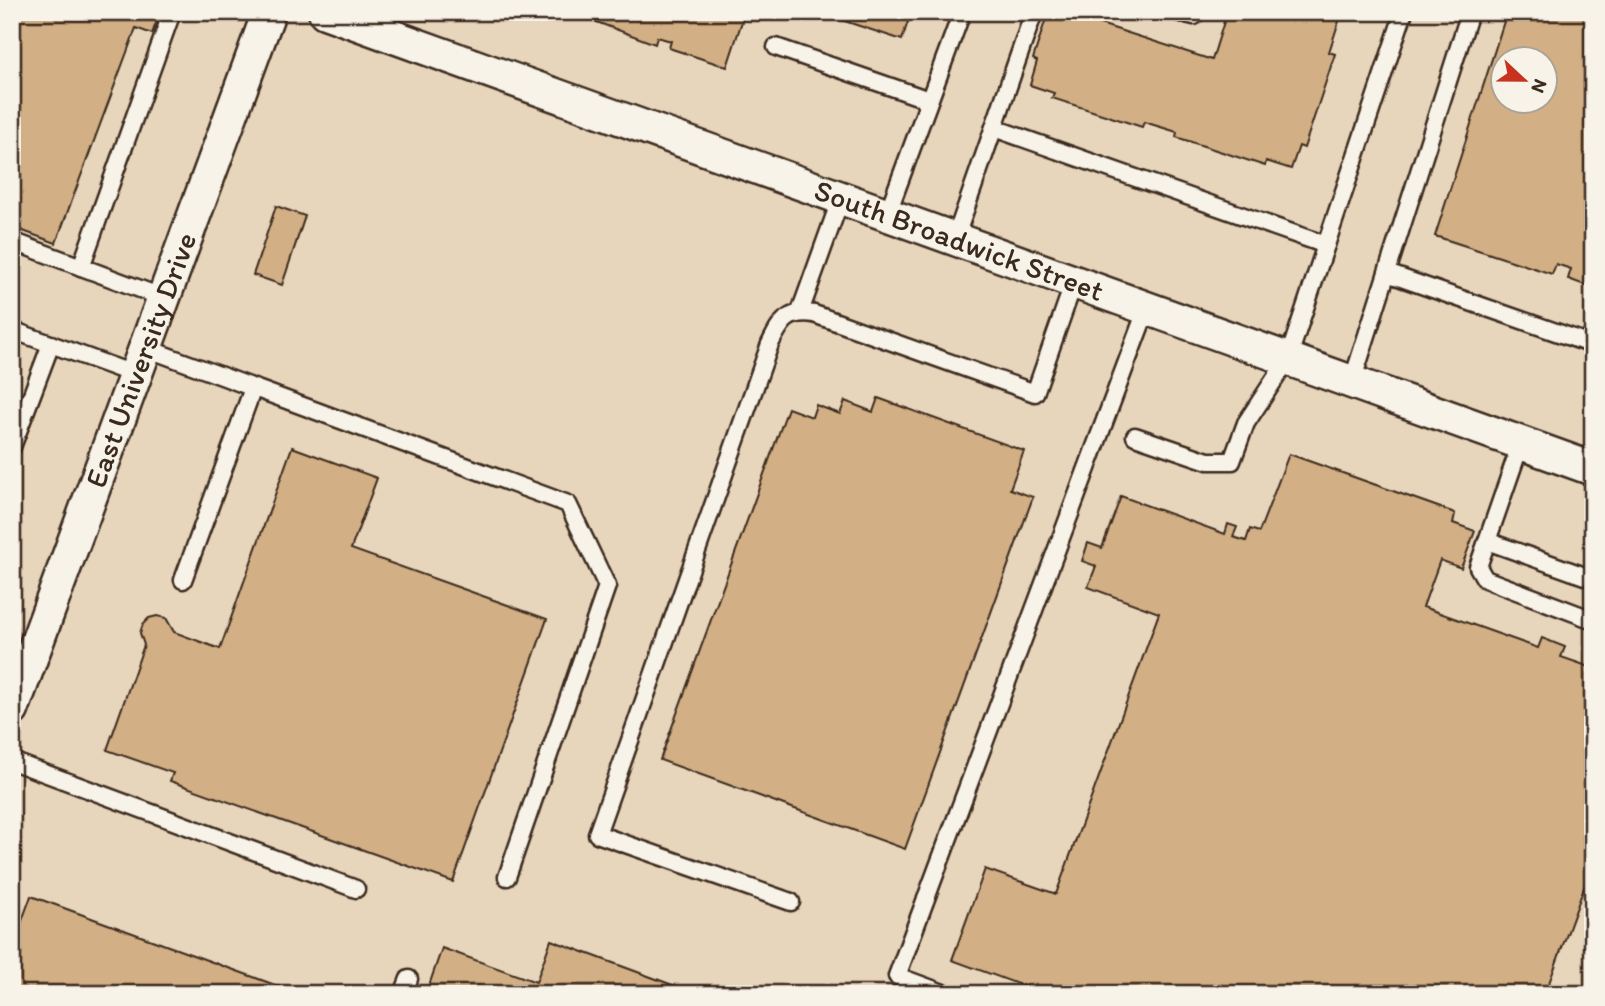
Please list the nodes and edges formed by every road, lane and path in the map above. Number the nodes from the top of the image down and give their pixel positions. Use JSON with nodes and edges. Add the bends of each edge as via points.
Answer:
{"nodes":[{"id":1,"x":172,"y":12,"type":"edge"},
{"id":2,"x":269,"y":12,"type":"edge"},
{"id":3,"x":325,"y":12,"type":"edge"},
{"id":4,"x":962,"y":12,"type":"edge"},
{"id":5,"x":1034,"y":12,"type":"edge"},
{"id":6,"x":1177,"y":12,"type":"edge"},
{"id":7,"x":1196,"y":12,"type":"edge"},
{"id":8,"x":1404,"y":12,"type":"edge"},
{"id":9,"x":1470,"y":12,"type":"edge"},
{"id":10,"x":776,"y":47,"type":"dead end"},
{"id":11,"x":929,"y":100,"type":"junction"},
{"id":12,"x":994,"y":128,"type":"junction"},
{"id":13,"x":841,"y":198,"type":"junction"},
{"id":14,"x":887,"y":215,"type":"junction"},
{"id":15,"x":955,"y":239,"type":"junction"},
{"id":16,"x":12,"y":241,"type":"edge"},
{"id":17,"x":1326,"y":245,"type":"junction"},
{"id":18,"x":81,"y":267,"type":"junction"},
{"id":19,"x":1387,"y":273,"type":"junction"},
{"id":20,"x":1074,"y":282,"type":"junction"},
{"id":21,"x":164,"y":298,"type":"junction"},
{"id":22,"x":1147,"y":308,"type":"junction"},
{"id":23,"x":800,"y":312,"type":"junction"},
{"id":24,"x":12,"y":330,"type":"edge"},
{"id":25,"x":51,"y":344,"type":"junction"},
{"id":26,"x":1593,"y":345,"type":"edge"},
{"id":27,"x":1288,"y":359,"type":"junction"},
{"id":28,"x":141,"y":361,"type":"junction"},
{"id":29,"x":1352,"y":382,"type":"junction"},
{"id":30,"x":253,"y":388,"type":"junction"},
{"id":31,"x":1136,"y":436,"type":"dead end"},
{"id":32,"x":1521,"y":443,"type":"junction"},
{"id":33,"x":12,"y":447,"type":"edge"},
{"id":34,"x":1593,"y":469,"type":"edge"},
{"id":35,"x":1487,"y":541,"type":"junction"},
{"id":36,"x":1593,"y":579,"type":"edge"},
{"id":37,"x":183,"y":580,"type":"dead end"},
{"id":38,"x":1593,"y":620,"type":"edge"},
{"id":39,"x":18,"y":676,"type":"edge"},
{"id":40,"x":12,"y":710,"type":"edge"},
{"id":41,"x":12,"y":761,"type":"edge"},
{"id":42,"x":507,"y":877,"type":"dead end"},
{"id":43,"x":356,"y":889,"type":"dead end"},
{"id":44,"x":790,"y":902,"type":"dead end"},
{"id":45,"x":946,"y":994,"type":"edge"}],
"edges":[{"from":1,"to":18,"type":"lane"},
{"from":2,"to":21,"type":"street","name":"East University Drive"},
{"from":3,"to":13,"type":"street","name":"South Broadwick Street"},
{"from":4,"to":11,"type":"lane"},
{"from":5,"to":12,"type":"lane"},
{"from":6,"to":7,"type":"lane","via":[[1194,16]]},
{"from":8,"to":17,"type":"lane"},
{"from":9,"to":19,"type":"lane"},
{"from":10,"to":11,"type":"lane"},
{"from":11,"to":14,"type":"lane"},
{"from":12,"to":15,"type":"lane"},
{"from":12,"to":17,"type":"lane"},
{"from":13,"to":14,"type":"street","name":"South Broadwick Street"},
{"from":13,"to":23,"type":"lane"},
{"from":14,"to":15,"type":"street","name":"South Broadwick Street"},
{"from":15,"to":20,"type":"street","name":"South Broadwick Street"},
{"from":16,"to":18,"type":"lane"},
{"from":17,"to":27,"type":"lane"},
{"from":18,"to":21,"type":"lane"},
{"from":19,"to":26,"type":"lane"},
{"from":19,"to":29,"type":"lane"},
{"from":20,"to":22,"type":"street","name":"South Broadwick Street"},
{"from":20,"to":23,"type":"lane","via":[[1035,393]]},
{"from":21,"to":28,"type":"street","name":"East University Drive"},
{"from":22,"to":27,"type":"street","name":"South Broadwick Street"},
{"from":22,"to":45,"type":"lane","via":[[897,976]]},
{"from":23,"to":44,"type":"lane","via":[[787,317],[770,344],[597,834]]},
{"from":24,"to":25,"type":"lane"},
{"from":25,"to":28,"type":"lane"},
{"from":25,"to":33,"type":"lane"},
{"from":27,"to":29,"type":"street","name":"South Broadwick Street"},
{"from":27,"to":31,"type":"lane","via":[[1246,423],[1232,461],[1208,461]]},
{"from":28,"to":30,"type":"lane"},
{"from":28,"to":39,"type":"street","name":"East University Drive"},
{"from":29,"to":32,"type":"street","name":"South Broadwick Street"},
{"from":30,"to":37,"type":"lane"},
{"from":30,"to":42,"type":"lane","via":[[568,504],[607,586]]},
{"from":32,"to":34,"type":"street","name":"South Broadwick Street"},
{"from":32,"to":35,"type":"lane"},
{"from":35,"to":36,"type":"lane"},
{"from":35,"to":38,"type":"lane","via":[[1478,567],[1485,579]]},
{"from":39,"to":40,"type":"street","name":"East University Drive"},
{"from":41,"to":43,"type":"lane"}]}
